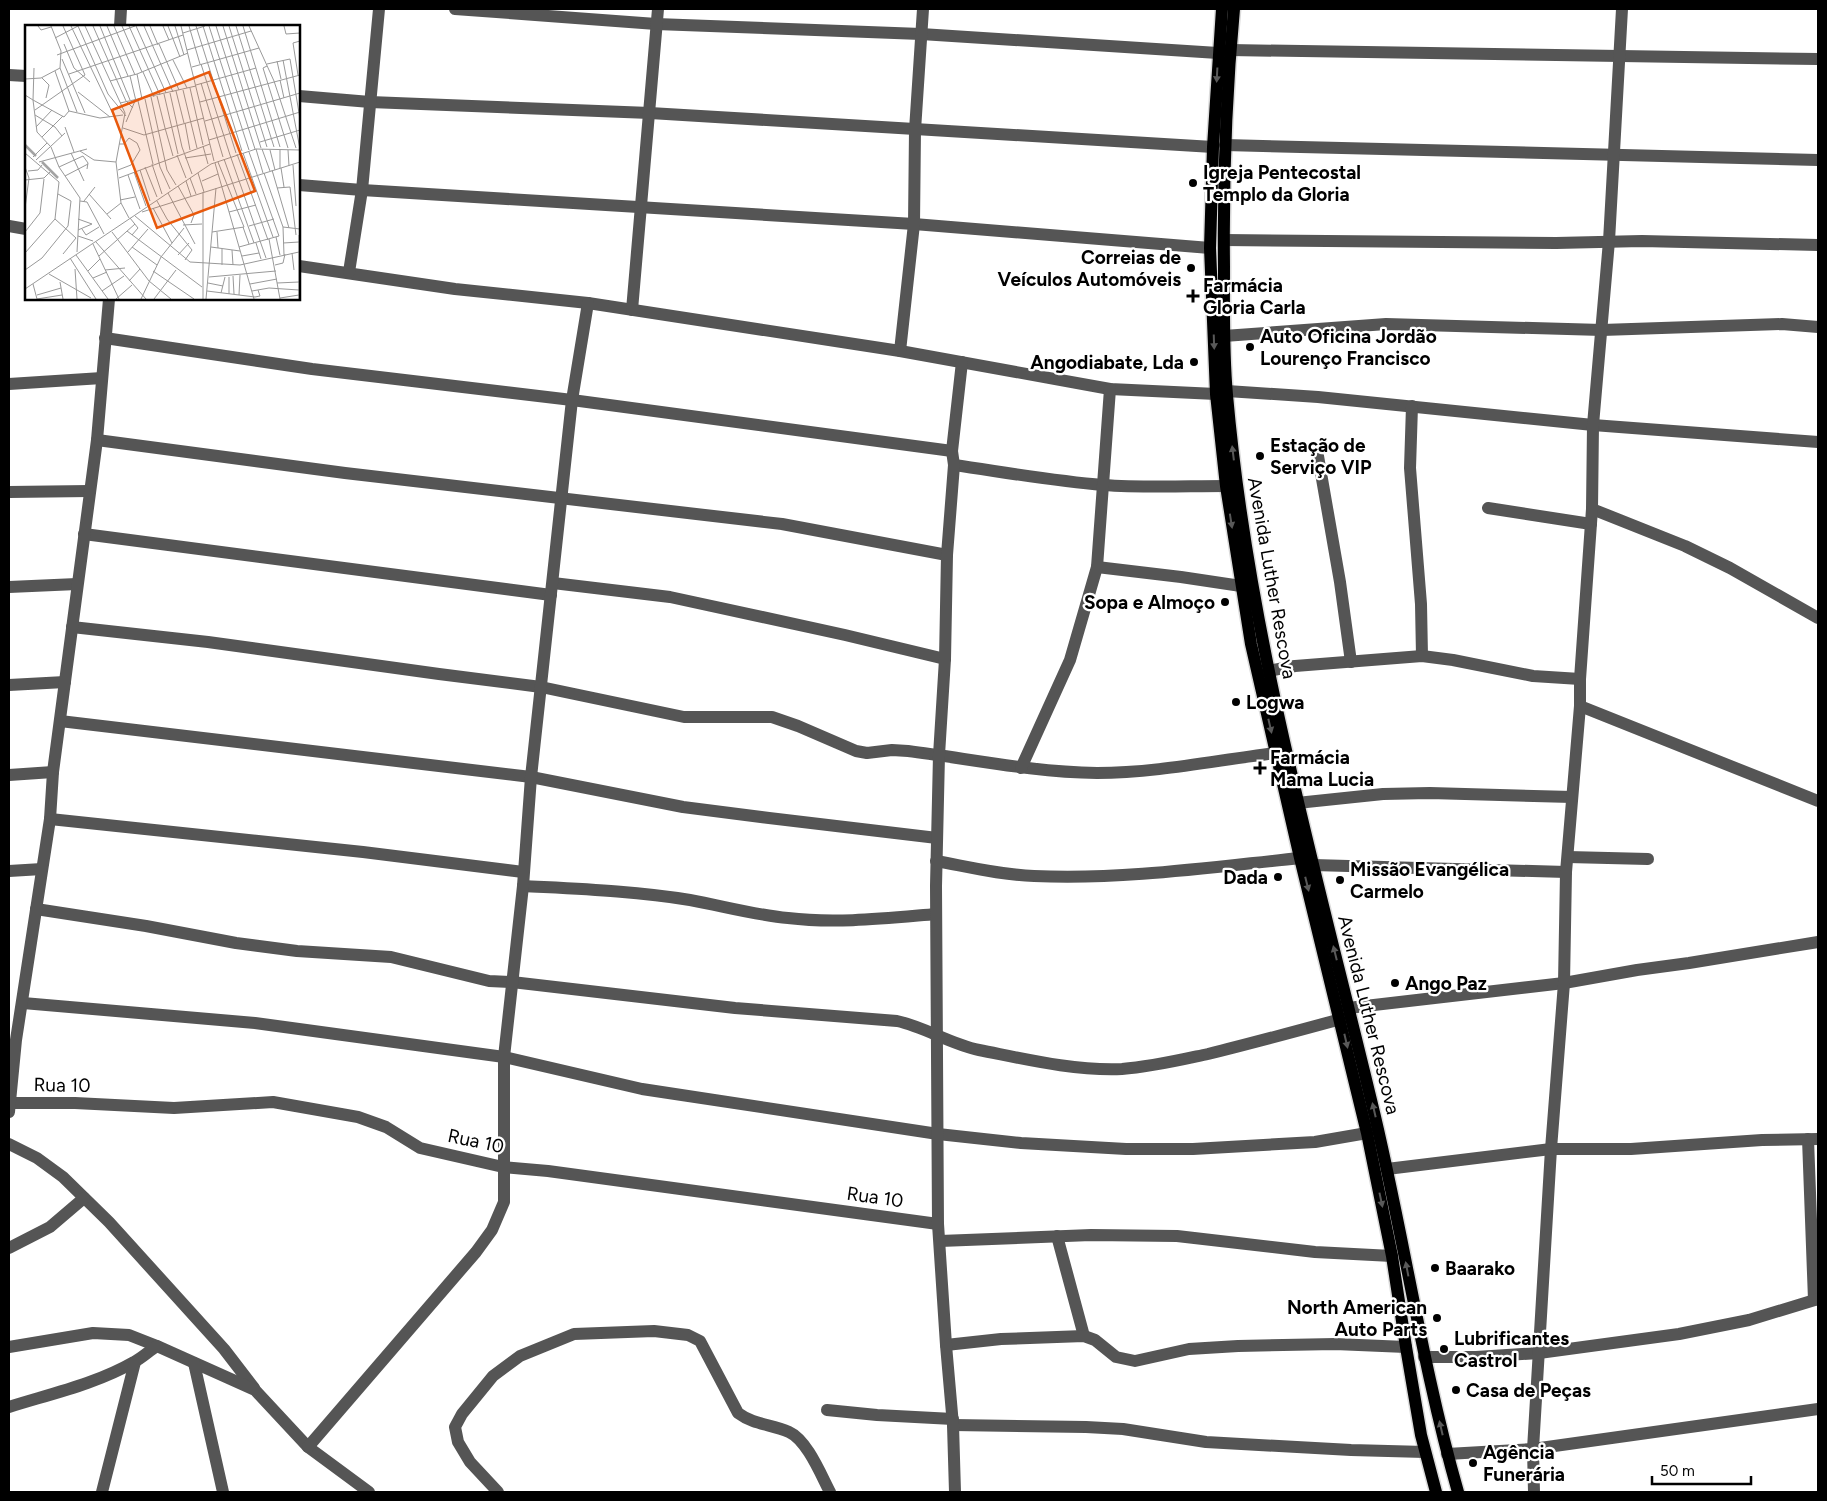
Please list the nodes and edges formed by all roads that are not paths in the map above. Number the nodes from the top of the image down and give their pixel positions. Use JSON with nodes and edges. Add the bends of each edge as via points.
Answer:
{"nodes":[{"id":1,"x":121,"y":9,"type":"edge"},
{"id":2,"x":379,"y":9,"type":"edge"},
{"id":3,"x":455,"y":9,"type":"edge"},
{"id":4,"x":658,"y":9,"type":"edge"},
{"id":5,"x":923,"y":9,"type":"edge"},
{"id":6,"x":1222,"y":9,"type":"edge"},
{"id":7,"x":1234,"y":9,"type":"edge"},
{"id":8,"x":1622,"y":9,"type":"edge"},
{"id":9,"x":656,"y":24,"type":"junction"},
{"id":10,"x":120,"y":25,"type":"edge"},
{"id":11,"x":922,"y":34,"type":"junction"},
{"id":12,"x":1224,"y":51,"type":"junction"},
{"id":13,"x":1618,"y":57,"type":"junction"},
{"id":14,"x":1818,"y":58,"type":"edge"},
{"id":15,"x":9,"y":75,"type":"edge"},
{"id":16,"x":25,"y":76,"type":"edge"},
{"id":17,"x":300,"y":96,"type":"edge"},
{"id":18,"x":370,"y":102,"type":"junction"},
{"id":19,"x":650,"y":113,"type":"junction"},
{"id":20,"x":915,"y":130,"type":"junction"},
{"id":21,"x":1219,"y":146,"type":"junction"},
{"id":22,"x":1614,"y":155,"type":"junction"},
{"id":23,"x":1818,"y":160,"type":"edge"},
{"id":24,"x":300,"y":184,"type":"edge"},
{"id":25,"x":362,"y":190,"type":"junction"},
{"id":26,"x":642,"y":208,"type":"junction"},
{"id":27,"x":914,"y":224,"type":"junction"},
{"id":28,"x":9,"y":226,"type":"edge"},
{"id":29,"x":25,"y":229,"type":"edge"},
{"id":30,"x":1224,"y":240,"type":"junction"},
{"id":31,"x":1609,"y":241,"type":"junction"},
{"id":32,"x":1818,"y":246,"type":"edge"},
{"id":33,"x":1210,"y":248,"type":"junction"},
{"id":34,"x":300,"y":266,"type":"edge"},
{"id":35,"x":349,"y":272,"type":"junction"},
{"id":36,"x":109,"y":300,"type":"edge"},
{"id":37,"x":588,"y":303,"type":"junction"},
{"id":38,"x":632,"y":310,"type":"junction"},
{"id":39,"x":1818,"y":327,"type":"edge"},
{"id":40,"x":1602,"y":330,"type":"junction"},
{"id":41,"x":1224,"y":336,"type":"junction"},
{"id":42,"x":105,"y":338,"type":"junction"},
{"id":43,"x":900,"y":351,"type":"junction"},
{"id":44,"x":962,"y":362,"type":"junction"},
{"id":45,"x":102,"y":378,"type":"junction"},
{"id":46,"x":9,"y":384,"type":"edge"},
{"id":47,"x":1110,"y":389,"type":"junction"},
{"id":48,"x":1221,"y":392,"type":"junction"},
{"id":49,"x":572,"y":400,"type":"junction"},
{"id":50,"x":1412,"y":406,"type":"junction"},
{"id":51,"x":1594,"y":425,"type":"junction"},
{"id":52,"x":97,"y":440,"type":"junction"},
{"id":53,"x":1818,"y":442,"type":"edge"},
{"id":54,"x":952,"y":451,"type":"junction"},
{"id":55,"x":1318,"y":456,"type":"dead end"},
{"id":56,"x":954,"y":465,"type":"junction"},
{"id":57,"x":1104,"y":485,"type":"junction"},
{"id":58,"x":1226,"y":486,"type":"junction"},
{"id":59,"x":90,"y":491,"type":"junction"},
{"id":60,"x":9,"y":492,"type":"edge"},
{"id":61,"x":562,"y":499,"type":"junction"},
{"id":62,"x":1488,"y":508,"type":"dead end"},
{"id":63,"x":1592,"y":509,"type":"junction"},
{"id":64,"x":1591,"y":524,"type":"junction"},
{"id":65,"x":84,"y":534,"type":"junction"},
{"id":66,"x":947,"y":555,"type":"junction"},
{"id":67,"x":1096,"y":567,"type":"junction"},
{"id":68,"x":77,"y":584,"type":"junction"},
{"id":69,"x":1241,"y":586,"type":"junction"},
{"id":70,"x":9,"y":587,"type":"edge"},
{"id":71,"x":552,"y":589,"type":"junction"},
{"id":72,"x":1818,"y":618,"type":"edge"},
{"id":73,"x":72,"y":627,"type":"junction"},
{"id":74,"x":1422,"y":656,"type":"junction"},
{"id":75,"x":946,"y":659,"type":"junction"},
{"id":76,"x":1351,"y":662,"type":"junction"},
{"id":77,"x":1268,"y":671,"type":"junction"},
{"id":78,"x":1580,"y":679,"type":"junction"},
{"id":79,"x":65,"y":682,"type":"junction"},
{"id":80,"x":9,"y":685,"type":"edge"},
{"id":81,"x":541,"y":686,"type":"junction"},
{"id":82,"x":1580,"y":706,"type":"junction"},
{"id":83,"x":60,"y":722,"type":"junction"},
{"id":84,"x":1276,"y":753,"type":"junction"},
{"id":85,"x":939,"y":755,"type":"junction"},
{"id":86,"x":1021,"y":768,"type":"junction"},
{"id":87,"x":53,"y":772,"type":"junction"},
{"id":88,"x":9,"y":774,"type":"edge"},
{"id":89,"x":531,"y":777,"type":"junction"},
{"id":90,"x":1572,"y":797,"type":"junction"},
{"id":91,"x":1818,"y":801,"type":"edge"},
{"id":92,"x":1297,"y":803,"type":"junction"},
{"id":93,"x":50,"y":819,"type":"junction"},
{"id":94,"x":937,"y":838,"type":"junction"},
{"id":95,"x":1568,"y":857,"type":"junction"},
{"id":96,"x":1300,"y":858,"type":"junction"},
{"id":97,"x":1648,"y":859,"type":"dead end"},
{"id":98,"x":936,"y":861,"type":"junction"},
{"id":99,"x":1313,"y":865,"type":"junction"},
{"id":100,"x":42,"y":869,"type":"junction"},
{"id":101,"x":9,"y":871,"type":"edge"},
{"id":102,"x":523,"y":872,"type":"junction"},
{"id":103,"x":1566,"y":872,"type":"junction"},
{"id":104,"x":523,"y":886,"type":"junction"},
{"id":105,"x":36,"y":909,"type":"junction"},
{"id":106,"x":936,"y":914,"type":"junction"},
{"id":107,"x":1818,"y":942,"type":"edge"},
{"id":108,"x":512,"y":982,"type":"junction"},
{"id":109,"x":1564,"y":983,"type":"junction"},
{"id":110,"x":23,"y":1003,"type":"junction"},
{"id":111,"x":1348,"y":1008,"type":"junction"},
{"id":112,"x":1341,"y":1019,"type":"junction"},
{"id":113,"x":938,"y":1037,"type":"junction"},
{"id":114,"x":13,"y":1039,"type":"edge"},
{"id":115,"x":504,"y":1057,"type":"junction"},
{"id":116,"x":10,"y":1108,"type":"edge"},
{"id":117,"x":1367,"y":1132,"type":"junction"},
{"id":118,"x":938,"y":1134,"type":"junction"},
{"id":119,"x":1813,"y":1139,"type":"edge"},
{"id":120,"x":9,"y":1144,"type":"edge"},
{"id":121,"x":1551,"y":1149,"type":"junction"},
{"id":122,"x":504,"y":1167,"type":"junction"},
{"id":123,"x":1387,"y":1169,"type":"junction"},
{"id":124,"x":84,"y":1198,"type":"junction"},
{"id":125,"x":938,"y":1224,"type":"junction"},
{"id":126,"x":1057,"y":1236,"type":"junction"},
{"id":127,"x":940,"y":1241,"type":"junction"},
{"id":128,"x":9,"y":1248,"type":"edge"},
{"id":129,"x":1392,"y":1256,"type":"junction"},
{"id":130,"x":1816,"y":1300,"type":"edge"},
{"id":131,"x":1084,"y":1336,"type":"junction"},
{"id":132,"x":946,"y":1345,"type":"junction"},
{"id":133,"x":9,"y":1346,"type":"edge"},
{"id":134,"x":157,"y":1346,"type":"junction"},
{"id":135,"x":1406,"y":1347,"type":"junction"},
{"id":136,"x":1539,"y":1353,"type":"junction"},
{"id":137,"x":1424,"y":1357,"type":"junction"},
{"id":138,"x":135,"y":1362,"type":"junction"},
{"id":139,"x":194,"y":1363,"type":"junction"},
{"id":140,"x":255,"y":1390,"type":"junction"},
{"id":141,"x":9,"y":1407,"type":"edge"},
{"id":142,"x":1818,"y":1408,"type":"edge"},
{"id":143,"x":827,"y":1410,"type":"dead end"},
{"id":144,"x":953,"y":1422,"type":"junction"},
{"id":145,"x":308,"y":1447,"type":"junction"},
{"id":146,"x":1533,"y":1449,"type":"junction"},
{"id":147,"x":1425,"y":1452,"type":"junction"},
{"id":148,"x":1447,"y":1454,"type":"junction"},
{"id":149,"x":102,"y":1492,"type":"edge"},
{"id":150,"x":223,"y":1492,"type":"edge"},
{"id":151,"x":369,"y":1492,"type":"edge"},
{"id":152,"x":498,"y":1492,"type":"edge"},
{"id":153,"x":830,"y":1492,"type":"edge"},
{"id":154,"x":955,"y":1492,"type":"edge"},
{"id":155,"x":1436,"y":1492,"type":"edge"},
{"id":156,"x":1458,"y":1492,"type":"edge"},
{"id":157,"x":1534,"y":1492,"type":"edge"}],
"edges":[{"from":1,"to":10,"type":"street"},
{"from":2,"to":18,"type":"street"},
{"from":3,"to":9,"type":"street"},
{"from":4,"to":9,"type":"street"},
{"from":5,"to":11,"type":"street"},
{"from":6,"to":12,"type":"main road","name":"Avenida Luther Rescova"},
{"from":7,"to":12,"type":"main road","name":"Avenida Luther Rescova"},
{"from":8,"to":13,"type":"street"},
{"from":9,"to":11,"type":"street"},
{"from":9,"to":19,"type":"street"},
{"from":11,"to":12,"type":"street"},
{"from":11,"to":20,"type":"street"},
{"from":12,"to":13,"type":"street"},
{"from":12,"to":21,"type":"main road","name":"Avenida Luther Rescova"},
{"from":13,"to":14,"type":"street"},
{"from":13,"to":22,"type":"street"},
{"from":15,"to":16,"type":"street"},
{"from":17,"to":18,"type":"street"},
{"from":18,"to":19,"type":"street"},
{"from":18,"to":25,"type":"street"},
{"from":19,"to":20,"type":"street"},
{"from":19,"to":26,"type":"street"},
{"from":20,"to":21,"type":"street"},
{"from":20,"to":27,"type":"street"},
{"from":21,"to":22,"type":"street"},
{"from":21,"to":30,"type":"main road","name":"Avenida Luther Rescova"},
{"from":21,"to":33,"type":"main road","name":"Avenida Luther Rescova"},
{"from":22,"to":23,"type":"street"},
{"from":22,"to":31,"type":"street"},
{"from":24,"to":25,"type":"street"},
{"from":25,"to":26,"type":"street"},
{"from":25,"to":35,"type":"street"},
{"from":26,"to":27,"type":"street"},
{"from":26,"to":38,"type":"street"},
{"from":27,"to":33,"type":"street"},
{"from":27,"to":43,"type":"street"},
{"from":28,"to":29,"type":"street"},
{"from":30,"to":31,"type":"street"},
{"from":30,"to":41,"type":"main road","name":"Avenida Luther Rescova"},
{"from":31,"to":32,"type":"street"},
{"from":31,"to":40,"type":"street"},
{"from":33,"to":48,"type":"main road","name":"Avenida Luther Rescova","one_way":true},
{"from":34,"to":35,"type":"street"},
{"from":35,"to":37,"type":"street","via":[[455,289]]},
{"from":36,"to":42,"type":"street"},
{"from":37,"to":38,"type":"street"},
{"from":37,"to":49,"type":"street"},
{"from":38,"to":43,"type":"street"},
{"from":39,"to":40,"type":"street","via":[[1782,324]]},
{"from":40,"to":41,"type":"street","via":[[1386,324]]},
{"from":40,"to":51,"type":"street"},
{"from":41,"to":48,"type":"main road","name":"Avenida Luther Rescova"},
{"from":42,"to":45,"type":"street"},
{"from":42,"to":49,"type":"street","via":[[312,369]]},
{"from":43,"to":44,"type":"street"},
{"from":44,"to":47,"type":"street"},
{"from":44,"to":54,"type":"street"},
{"from":45,"to":46,"type":"street"},
{"from":45,"to":52,"type":"street"},
{"from":47,"to":48,"type":"street"},
{"from":47,"to":57,"type":"street"},
{"from":48,"to":50,"type":"street"},
{"from":48,"to":58,"type":"main road","name":"Avenida Luther Rescova"},
{"from":77,"to":48,"type":"main road","name":"Avenida Luther Rescova","one_way":true},
{"from":49,"to":54,"type":"street"},
{"from":49,"to":61,"type":"street"},
{"from":50,"to":51,"type":"street"},
{"from":50,"to":74,"type":"street","via":[[1410,468]]},
{"from":51,"to":53,"type":"street"},
{"from":51,"to":63,"type":"street"},
{"from":52,"to":59,"type":"street"},
{"from":52,"to":61,"type":"street"},
{"from":54,"to":56,"type":"street"},
{"from":55,"to":76,"type":"street"},
{"from":56,"to":57,"type":"street"},
{"from":56,"to":66,"type":"street"},
{"from":57,"to":58,"type":"street"},
{"from":57,"to":67,"type":"street"},
{"from":58,"to":69,"type":"main road","name":"Avenida Luther Rescova","one_way":true},
{"from":59,"to":60,"type":"street"},
{"from":59,"to":65,"type":"street"},
{"from":61,"to":66,"type":"street","via":[[782,524]]},
{"from":61,"to":71,"type":"street"},
{"from":62,"to":64,"type":"street"},
{"from":63,"to":64,"type":"street"},
{"from":63,"to":72,"type":"street","via":[[1730,568]]},
{"from":64,"to":78,"type":"street"},
{"from":65,"to":68,"type":"street"},
{"from":65,"to":71,"type":"street"},
{"from":66,"to":75,"type":"street"},
{"from":67,"to":69,"type":"street"},
{"from":67,"to":86,"type":"street","via":[[1070,660]]},
{"from":68,"to":70,"type":"street"},
{"from":68,"to":73,"type":"street"},
{"from":69,"to":84,"type":"main road","name":"Avenida Luther Rescova","one_way":true},
{"from":71,"to":75,"type":"street","via":[[670,597]]},
{"from":71,"to":81,"type":"street"},
{"from":73,"to":79,"type":"street"},
{"from":73,"to":81,"type":"street"},
{"from":74,"to":76,"type":"street"},
{"from":74,"to":78,"type":"street","via":[[1533,676]]},
{"from":75,"to":85,"type":"street"},
{"from":76,"to":77,"type":"street"},
{"from":77,"to":92,"type":"main road","name":"Avenida Luther Rescova"},
{"from":78,"to":82,"type":"street"},
{"from":79,"to":80,"type":"street"},
{"from":79,"to":83,"type":"street"},
{"from":81,"to":85,"type":"street","via":[[684,717],[772,717],[867,753],[892,750]]},
{"from":81,"to":89,"type":"street"},
{"from":82,"to":90,"type":"street"},
{"from":82,"to":91,"type":"street"},
{"from":83,"to":87,"type":"street"},
{"from":83,"to":89,"type":"street"},
{"from":84,"to":86,"type":"street","via":[[1165,769],[1100,773]]},
{"from":84,"to":96,"type":"main road","name":"Avenida Luther Rescova"},
{"from":85,"to":86,"type":"street"},
{"from":85,"to":94,"type":"street"},
{"from":87,"to":88,"type":"street"},
{"from":87,"to":93,"type":"street"},
{"from":89,"to":94,"type":"street","via":[[683,806]]},
{"from":89,"to":102,"type":"street"},
{"from":90,"to":92,"type":"street","via":[[1430,792]]},
{"from":90,"to":95,"type":"street"},
{"from":92,"to":99,"type":"main road","name":"Avenida Luther Rescova"},
{"from":93,"to":100,"type":"street"},
{"from":93,"to":102,"type":"street"},
{"from":94,"to":98,"type":"street"},
{"from":95,"to":97,"type":"street"},
{"from":95,"to":103,"type":"street"},
{"from":96,"to":98,"type":"street","via":[[1084,877],[1016,875]]},
{"from":96,"to":112,"type":"main road","name":"Avenida Luther Rescova","one_way":true},
{"from":98,"to":106,"type":"street"},
{"from":99,"to":103,"type":"street"},
{"from":111,"to":99,"type":"main road","name":"Avenida Luther Rescova","one_way":true},
{"from":100,"to":101,"type":"street"},
{"from":100,"to":105,"type":"street"},
{"from":102,"to":104,"type":"street"},
{"from":103,"to":109,"type":"street"},
{"from":104,"to":106,"type":"street","via":[[607,890],[690,900],[789,919],[842,920]]},
{"from":104,"to":108,"type":"street"},
{"from":105,"to":108,"type":"street","via":[[236,943],[391,957],[488,981]]},
{"from":105,"to":110,"type":"street"},
{"from":106,"to":113,"type":"street"},
{"from":107,"to":109,"type":"street"},
{"from":108,"to":113,"type":"street","via":[[734,1008],[897,1021],[912,1024]]},
{"from":108,"to":115,"type":"street"},
{"from":109,"to":111,"type":"street"},
{"from":109,"to":121,"type":"street"},
{"from":110,"to":114,"type":"street"},
{"from":110,"to":115,"type":"street","via":[[255,1023]]},
{"from":123,"to":111,"type":"main road","name":"Avenida Luther Rescova","one_way":true},
{"from":112,"to":113,"type":"street","via":[[1182,1060],[1123,1069],[1062,1065],[977,1049]]},
{"from":112,"to":117,"type":"main road","name":"Avenida Luther Rescova","one_way":true},
{"from":113,"to":118,"type":"street"},
{"from":114,"to":116,"type":"street"},
{"from":115,"to":118,"type":"street","via":[[642,1089]]},
{"from":115,"to":122,"type":"street"},
{"from":116,"to":122,"type":"street","name":"Rua 10","via":[[75,1103],[174,1108],[273,1102],[358,1118],[386,1127],[420,1148]]},
{"from":117,"to":118,"type":"street","via":[[1315,1142],[1193,1150],[1066,1147]]},
{"from":117,"to":129,"type":"main road","name":"Avenida Luther Rescova","one_way":true},
{"from":118,"to":125,"type":"street"},
{"from":119,"to":121,"type":"street","via":[[1631,1149]]},
{"from":119,"to":130,"type":"street"},
{"from":120,"to":124,"type":"street","via":[[37,1158]]},
{"from":121,"to":123,"type":"street"},
{"from":121,"to":136,"type":"street"},
{"from":122,"to":125,"type":"street","name":"Rua 10"},
{"from":122,"to":145,"type":"street","via":[[504,1202],[492,1230]]},
{"from":137,"to":123,"type":"main road","name":"Avenida Luther Rescova","one_way":true},
{"from":124,"to":128,"type":"street","via":[[50,1227]]},
{"from":124,"to":140,"type":"street","via":[[185,1305]]},
{"from":125,"to":127,"type":"street"},
{"from":126,"to":127,"type":"street"},
{"from":126,"to":129,"type":"street","via":[[1177,1236],[1315,1252]]},
{"from":126,"to":131,"type":"street"},
{"from":127,"to":132,"type":"street"},
{"from":129,"to":135,"type":"main road","name":"Avenida Luther Rescova"},
{"from":130,"to":136,"type":"street","via":[[1721,1326]]},
{"from":131,"to":132,"type":"street"},
{"from":131,"to":135,"type":"street","via":[[1096,1340],[1116,1357],[1135,1361],[1208,1348],[1287,1344]]},
{"from":132,"to":144,"type":"street"},
{"from":133,"to":134,"type":"street","via":[[93,1333],[129,1336]]},
{"from":134,"to":138,"type":"street"},
{"from":134,"to":139,"type":"street"},
{"from":135,"to":147,"type":"main road","name":"Avenida Luther Rescova"},
{"from":136,"to":137,"type":"street"},
{"from":136,"to":146,"type":"street"},
{"from":148,"to":137,"type":"main road","name":"Avenida Luther Rescova","one_way":true},
{"from":138,"to":141,"type":"street"},
{"from":138,"to":149,"type":"street"},
{"from":139,"to":140,"type":"street"},
{"from":139,"to":150,"type":"street"},
{"from":140,"to":145,"type":"street"},
{"from":142,"to":146,"type":"street"},
{"from":143,"to":144,"type":"street"},
{"from":144,"to":147,"type":"street","via":[[1123,1429],[1206,1442]]},
{"from":144,"to":154,"type":"street"},
{"from":145,"to":151,"type":"street"},
{"from":146,"to":148,"type":"street"},
{"from":146,"to":157,"type":"street"},
{"from":147,"to":155,"type":"main road","name":"Avenida Luther Rescova"},
{"from":148,"to":156,"type":"main road","name":"Avenida Luther Rescova"},
{"from":152,"to":153,"type":"street","via":[[470,1462],[458,1442],[455,1427],[494,1376],[520,1356],[574,1334],[654,1331],[700,1341],[738,1413],[757,1424],[789,1432],[796,1437]]}]}
